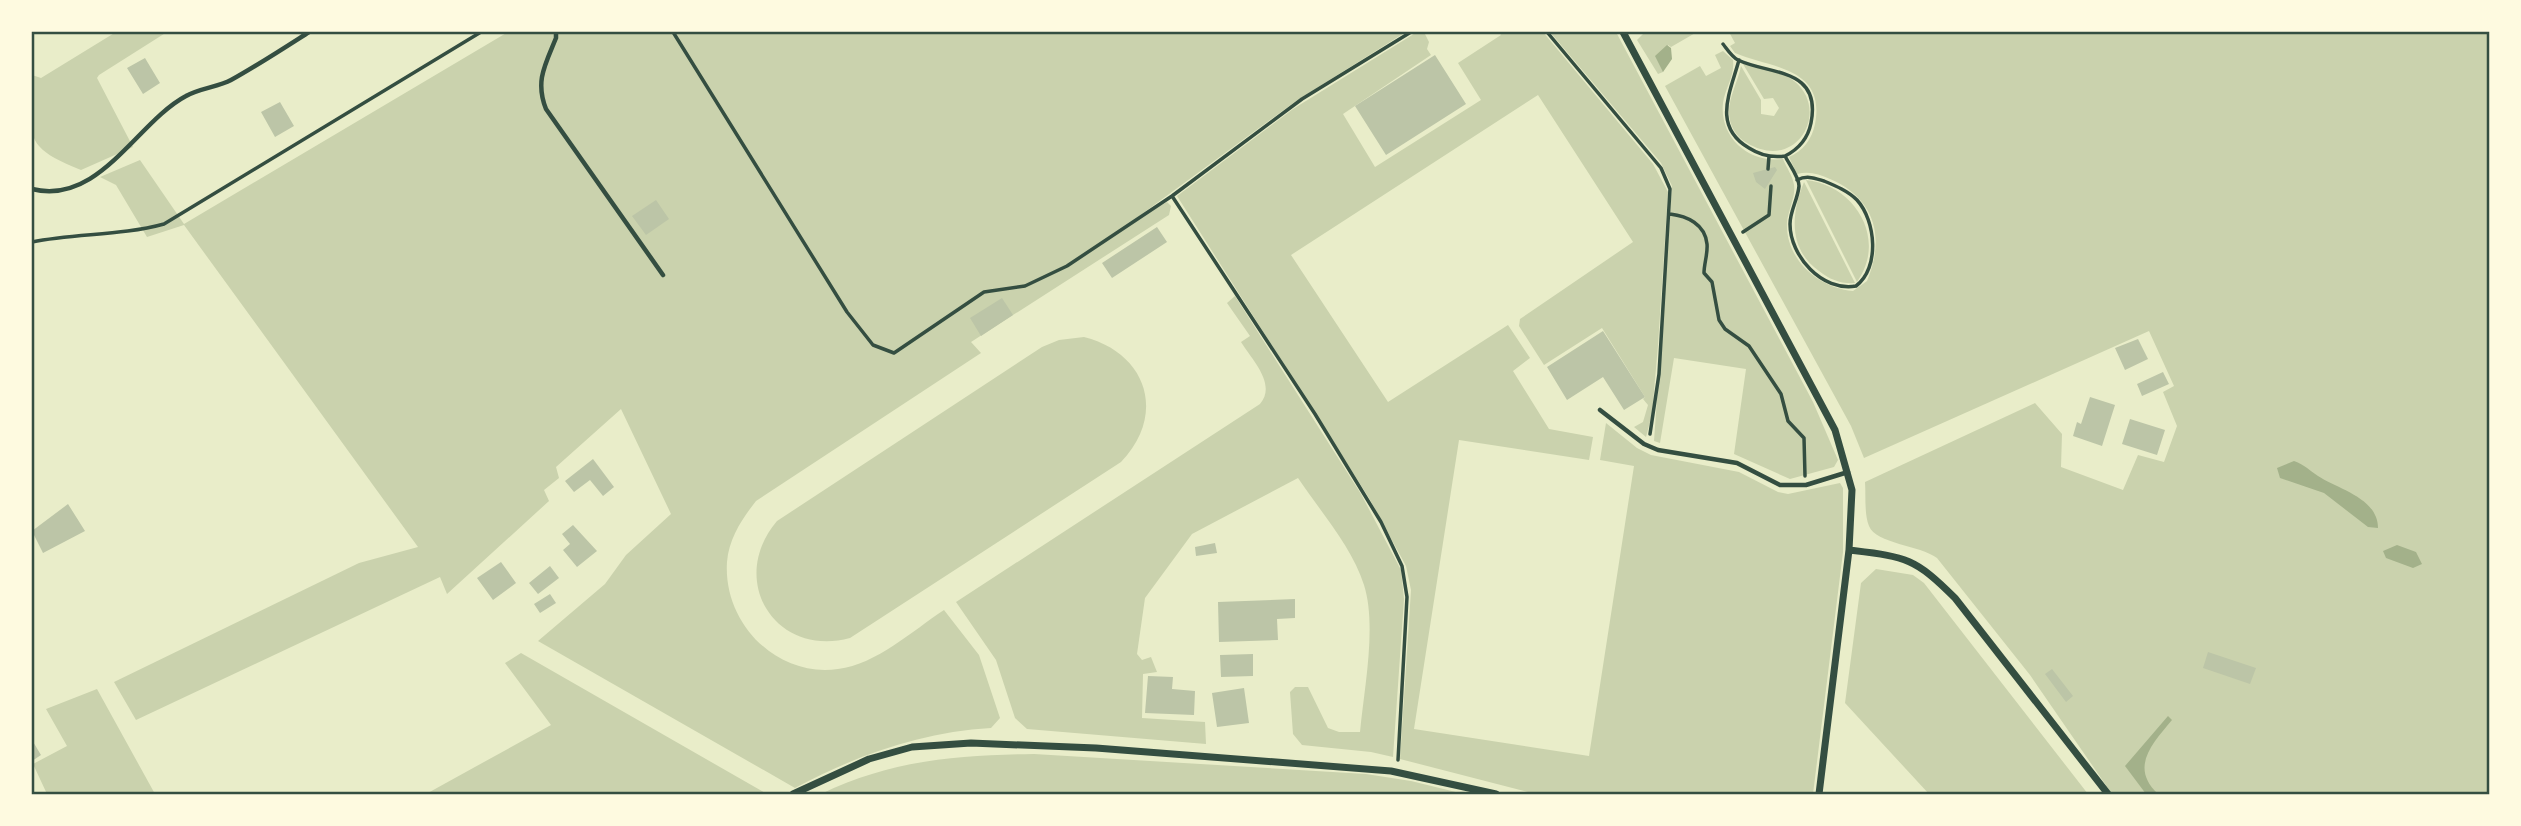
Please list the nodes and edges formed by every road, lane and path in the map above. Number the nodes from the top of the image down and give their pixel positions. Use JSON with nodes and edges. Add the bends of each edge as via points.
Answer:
{"nodes":[{"id":1,"x":309,"y":32,"type":"edge"},
{"id":2,"x":481,"y":32,"type":"edge"},
{"id":3,"x":556,"y":32,"type":"edge"},
{"id":4,"x":673,"y":32,"type":"edge"},
{"id":5,"x":1410,"y":32,"type":"edge"},
{"id":6,"x":1546,"y":32,"type":"edge"},
{"id":7,"x":1623,"y":32,"type":"edge"},
{"id":8,"x":1723,"y":44,"type":"dead end"},
{"id":9,"x":1739,"y":60,"type":"junction"},
{"id":10,"x":1769,"y":156,"type":"junction"},
{"id":11,"x":1785,"y":156,"type":"junction"},
{"id":12,"x":1768,"y":169,"type":"dead end"},
{"id":13,"x":1797,"y":180,"type":"junction"},
{"id":14,"x":1771,"y":186,"type":"dead end"},
{"id":15,"x":32,"y":189,"type":"edge"},
{"id":16,"x":1172,"y":196,"type":"junction"},
{"id":17,"x":1670,"y":214,"type":"junction"},
{"id":18,"x":1733,"y":237,"type":"junction"},
{"id":19,"x":32,"y":242,"type":"edge"},
{"id":20,"x":663,"y":275,"type":"dead end"},
{"id":21,"x":1600,"y":410,"type":"dead end"},
{"id":22,"x":1649,"y":447,"type":"junction"},
{"id":23,"x":1849,"y":472,"type":"junction"},
{"id":24,"x":1807,"y":485,"type":"junction"},
{"id":25,"x":1849,"y":550,"type":"junction"},
{"id":26,"x":1397,"y":772,"type":"junction"},
{"id":27,"x":793,"y":794,"type":"edge"},
{"id":28,"x":1496,"y":794,"type":"edge"},
{"id":29,"x":1819,"y":794,"type":"edge"},
{"id":30,"x":2108,"y":794,"type":"edge"}],
"edges":[{"from":1,"to":15,"type":"lane","via":[[229,82],[185,96],[120,157],[91,176],[61,191]]},
{"from":2,"to":19,"type":"path","via":[[164,224],[139,231]]},
{"from":3,"to":20,"type":"lane","via":[[540,77],[546,109]]},
{"from":4,"to":16,"type":"path","via":[[847,312],[873,345],[894,353],[984,292],[1025,286],[1067,266]]},
{"from":5,"to":16,"type":"path","via":[[1302,99]]},
{"from":6,"to":17,"type":"path","via":[[1661,168],[1670,189]]},
{"from":7,"to":18,"type":"street"},
{"from":8,"to":9,"type":"path"},
{"from":9,"to":10,"type":"path","via":[[1727,97],[1727,122],[1740,142]]},
{"from":9,"to":11,"type":"path","via":[[1791,75],[1807,91],[1812,108],[1810,127],[1802,143]]},
{"from":10,"to":11,"type":"path"},
{"from":10,"to":12,"type":"path"},
{"from":11,"to":13,"type":"path"},
{"from":13,"to":13,"type":"path","via":[[1790,224],[1800,256],[1828,282],[1856,286],[1867,272],[1872,254],[1867,215],[1844,190],[1816,178]]},
{"from":14,"to":18,"type":"path","via":[[1769,215]]},
{"from":16,"to":26,"type":"path","via":[[1315,414],[1381,522],[1402,566],[1407,597]]},
{"from":17,"to":22,"type":"path"},
{"from":17,"to":24,"type":"path","via":[[1689,217],[1701,229],[1707,244],[1704,273],[1712,282],[1719,320],[1749,346],[1781,394],[1788,421],[1804,438],[1802,465]]},
{"from":18,"to":23,"type":"street","via":[[1824,408]]},
{"from":21,"to":22,"type":"lane"},
{"from":22,"to":24,"type":"lane","via":[[1738,463],[1780,485]]},
{"from":23,"to":24,"type":"lane"},
{"from":23,"to":25,"type":"street"},
{"from":25,"to":29,"type":"street"},
{"from":25,"to":30,"type":"street","via":[[1916,562],[1933,576]]},
{"from":26,"to":27,"type":"street","via":[[1096,748],[971,743],[912,747],[869,759]]},
{"from":26,"to":28,"type":"street"}]}
